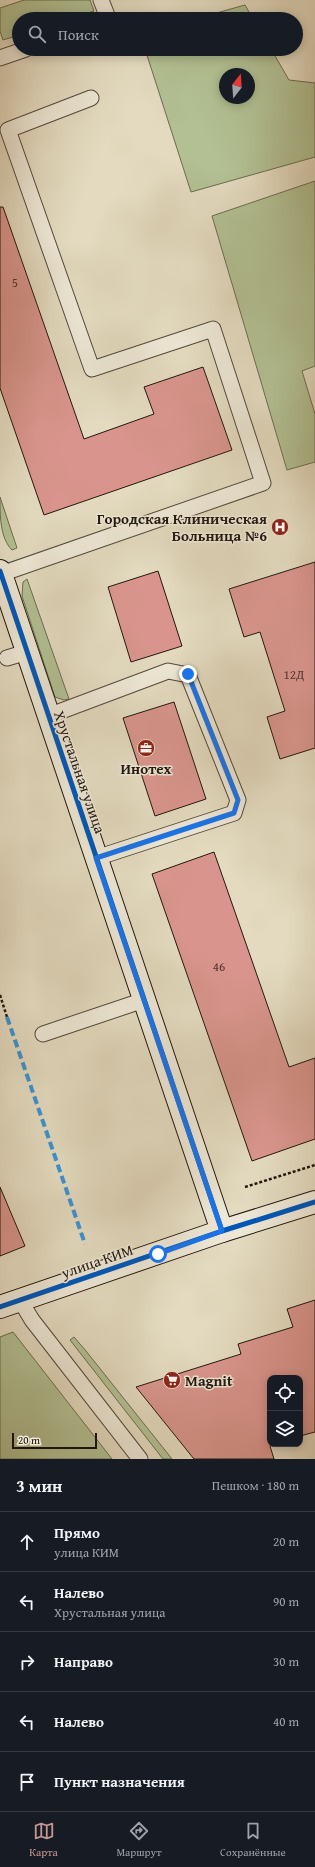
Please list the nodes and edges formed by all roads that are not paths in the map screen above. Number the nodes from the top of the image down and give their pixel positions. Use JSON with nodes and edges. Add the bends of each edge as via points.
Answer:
{"nodes":[{"id":1,"x":102,"y":0,"type":"edge"},
{"id":2,"x":106,"y":12,"type":"edge"},
{"id":3,"x":12,"y":54,"type":"edge"},
{"id":4,"x":0,"y":58,"type":"edge"},
{"id":5,"x":91,"y":98,"type":"dead end"},
{"id":6,"x":4,"y":131,"type":"edge"},
{"id":7,"x":1,"y":573,"type":"edge"},
{"id":8,"x":48,"y":716,"type":"junction"},
{"id":9,"x":96,"y":858,"type":"junction"},
{"id":10,"x":144,"y":1000,"type":"junction"},
{"id":11,"x":43,"y":1034,"type":"dead end"},
{"id":12,"x":315,"y":1202,"type":"edge"},
{"id":13,"x":222,"y":1231,"type":"junction"},
{"id":14,"x":20,"y":1300,"type":"junction"},
{"id":15,"x":0,"y":1307,"type":"edge"},
{"id":16,"x":140,"y":1459,"type":"edge"}],
"edges":[{"from":1,"to":2,"type":"lane"},
{"from":3,"to":4,"type":"lane"},
{"from":5,"to":6,"type":"lane"},
{"from":6,"to":7,"type":"lane","via":[[92,369],[212,329],[263,483]]},
{"from":7,"to":8,"type":"street","name":"Хрустальная улица","via":[[17,655]]},
{"from":8,"to":9,"type":"street","name":"Хрустальная улица"},
{"from":8,"to":9,"type":"lane","via":[[168,671],[188,674],[238,800],[234,813]]},
{"from":9,"to":10,"type":"street","name":"Хрустальная улица"},
{"from":10,"to":11,"type":"lane"},
{"from":10,"to":13,"type":"street","name":"Хрустальная улица"},
{"from":12,"to":13,"type":"street","name":"улица КИМ"},
{"from":13,"to":14,"type":"street","name":"улица КИМ"},
{"from":14,"to":15,"type":"street","name":"улица КИМ"},
{"from":14,"to":16,"type":"lane","via":[[32,1320]]}]}
